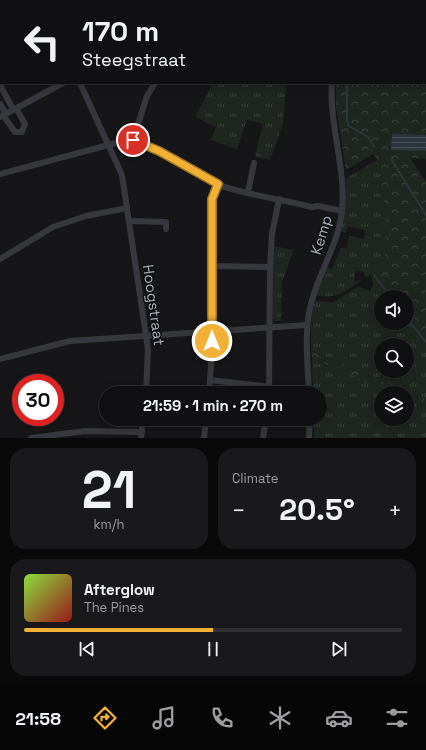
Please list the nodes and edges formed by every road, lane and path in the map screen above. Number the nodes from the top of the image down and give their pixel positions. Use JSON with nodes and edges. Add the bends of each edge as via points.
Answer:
{"nodes":[{"id":1,"x":61,"y":84,"type":"edge"},
{"id":2,"x":80,"y":84,"type":"edge"},
{"id":3,"x":154,"y":84,"type":"edge"},
{"id":4,"x":332,"y":84,"type":"edge"},
{"id":5,"x":0,"y":85,"type":"edge"},
{"id":6,"x":0,"y":104,"type":"edge"},
{"id":7,"x":15,"y":108,"type":"junction"},
{"id":8,"x":3,"y":115,"type":"edge"},
{"id":9,"x":133,"y":140,"type":"junction"},
{"id":10,"x":110,"y":145,"type":"junction"},
{"id":11,"x":254,"y":163,"type":"dead end"},
{"id":12,"x":0,"y":174,"type":"edge"},
{"id":13,"x":218,"y":184,"type":"junction"},
{"id":14,"x":248,"y":192,"type":"junction"},
{"id":15,"x":279,"y":199,"type":"junction"},
{"id":16,"x":127,"y":208,"type":"junction"},
{"id":17,"x":342,"y":211,"type":"junction"},
{"id":18,"x":129,"y":221,"type":"junction"},
{"id":19,"x":166,"y":229,"type":"dead end"},
{"id":20,"x":0,"y":259,"type":"edge"},
{"id":21,"x":212,"y":266,"type":"junction"},
{"id":22,"x":270,"y":267,"type":"junction"},
{"id":23,"x":307,"y":325,"type":"junction"},
{"id":24,"x":269,"y":327,"type":"junction"},
{"id":25,"x":212,"y":331,"type":"junction"},
{"id":26,"x":146,"y":336,"type":"junction"},
{"id":27,"x":0,"y":360,"type":"edge"},
{"id":28,"x":210,"y":380,"type":"junction"},
{"id":29,"x":147,"y":386,"type":"edge"},
{"id":30,"x":210,"y":386,"type":"edge"},
{"id":31,"x":246,"y":386,"type":"edge"},
{"id":32,"x":270,"y":386,"type":"edge"},
{"id":33,"x":309,"y":386,"type":"edge"},
{"id":34,"x":205,"y":426,"type":"edge"},
{"id":35,"x":265,"y":426,"type":"edge"},
{"id":36,"x":310,"y":426,"type":"edge"},
{"id":37,"x":141,"y":435,"type":"edge"},
{"id":38,"x":31,"y":438,"type":"edge"},
{"id":39,"x":204,"y":438,"type":"edge"},
{"id":40,"x":263,"y":438,"type":"edge"},
{"id":41,"x":309,"y":438,"type":"edge"}],
"edges":[{"from":1,"to":7,"type":"street"},
{"from":2,"to":10,"type":"street","name":"Hoogstraat"},
{"from":3,"to":9,"type":"street","via":[[146,100]]},
{"from":4,"to":17,"type":"street","name":"Kemp","via":[[334,126],[343,175]]},
{"from":5,"to":7,"type":"street"},
{"from":6,"to":8,"type":"street"},
{"from":7,"to":8,"type":"street"},
{"from":7,"to":8,"type":"street","via":[[25,124],[22,132],[15,132]]},
{"from":9,"to":10,"type":"street"},
{"from":9,"to":13,"type":"street","via":[[159,151]]},
{"from":10,"to":12,"type":"street"},
{"from":10,"to":16,"type":"street","name":"Hoogstraat","via":[[122,175]]},
{"from":11,"to":14,"type":"street"},
{"from":13,"to":14,"type":"street"},
{"from":13,"to":21,"type":"street","via":[[212,199]]},
{"from":14,"to":15,"type":"street"},
{"from":15,"to":17,"type":"street"},
{"from":15,"to":22,"type":"street","via":[[272,234]]},
{"from":16,"to":18,"type":"street","name":"Hoogstraat"},
{"from":16,"to":20,"type":"street","via":[[86,216],[53,227]]},
{"from":17,"to":23,"type":"street","name":"Kemp","via":[[332,249],[312,301]]},
{"from":18,"to":19,"type":"street","via":[[166,222]]},
{"from":18,"to":26,"type":"street","name":"Hoogstraat"},
{"from":21,"to":22,"type":"street"},
{"from":21,"to":25,"type":"street"},
{"from":22,"to":24,"type":"street"},
{"from":23,"to":24,"type":"street"},
{"from":23,"to":33,"type":"street","name":"Kemp"},
{"from":24,"to":25,"type":"street"},
{"from":24,"to":32,"type":"street"},
{"from":25,"to":26,"type":"street"},
{"from":25,"to":28,"type":"street"},
{"from":26,"to":27,"type":"street","via":[[70,341]]},
{"from":26,"to":29,"type":"street","name":"Hoogstraat"},
{"from":28,"to":30,"type":"street"},
{"from":28,"to":31,"type":"street"},
{"from":34,"to":39,"type":"street"},
{"from":35,"to":40,"type":"street"},
{"from":36,"to":41,"type":"street"},
{"from":37,"to":38,"type":"street","via":[[85,431]]}]}
